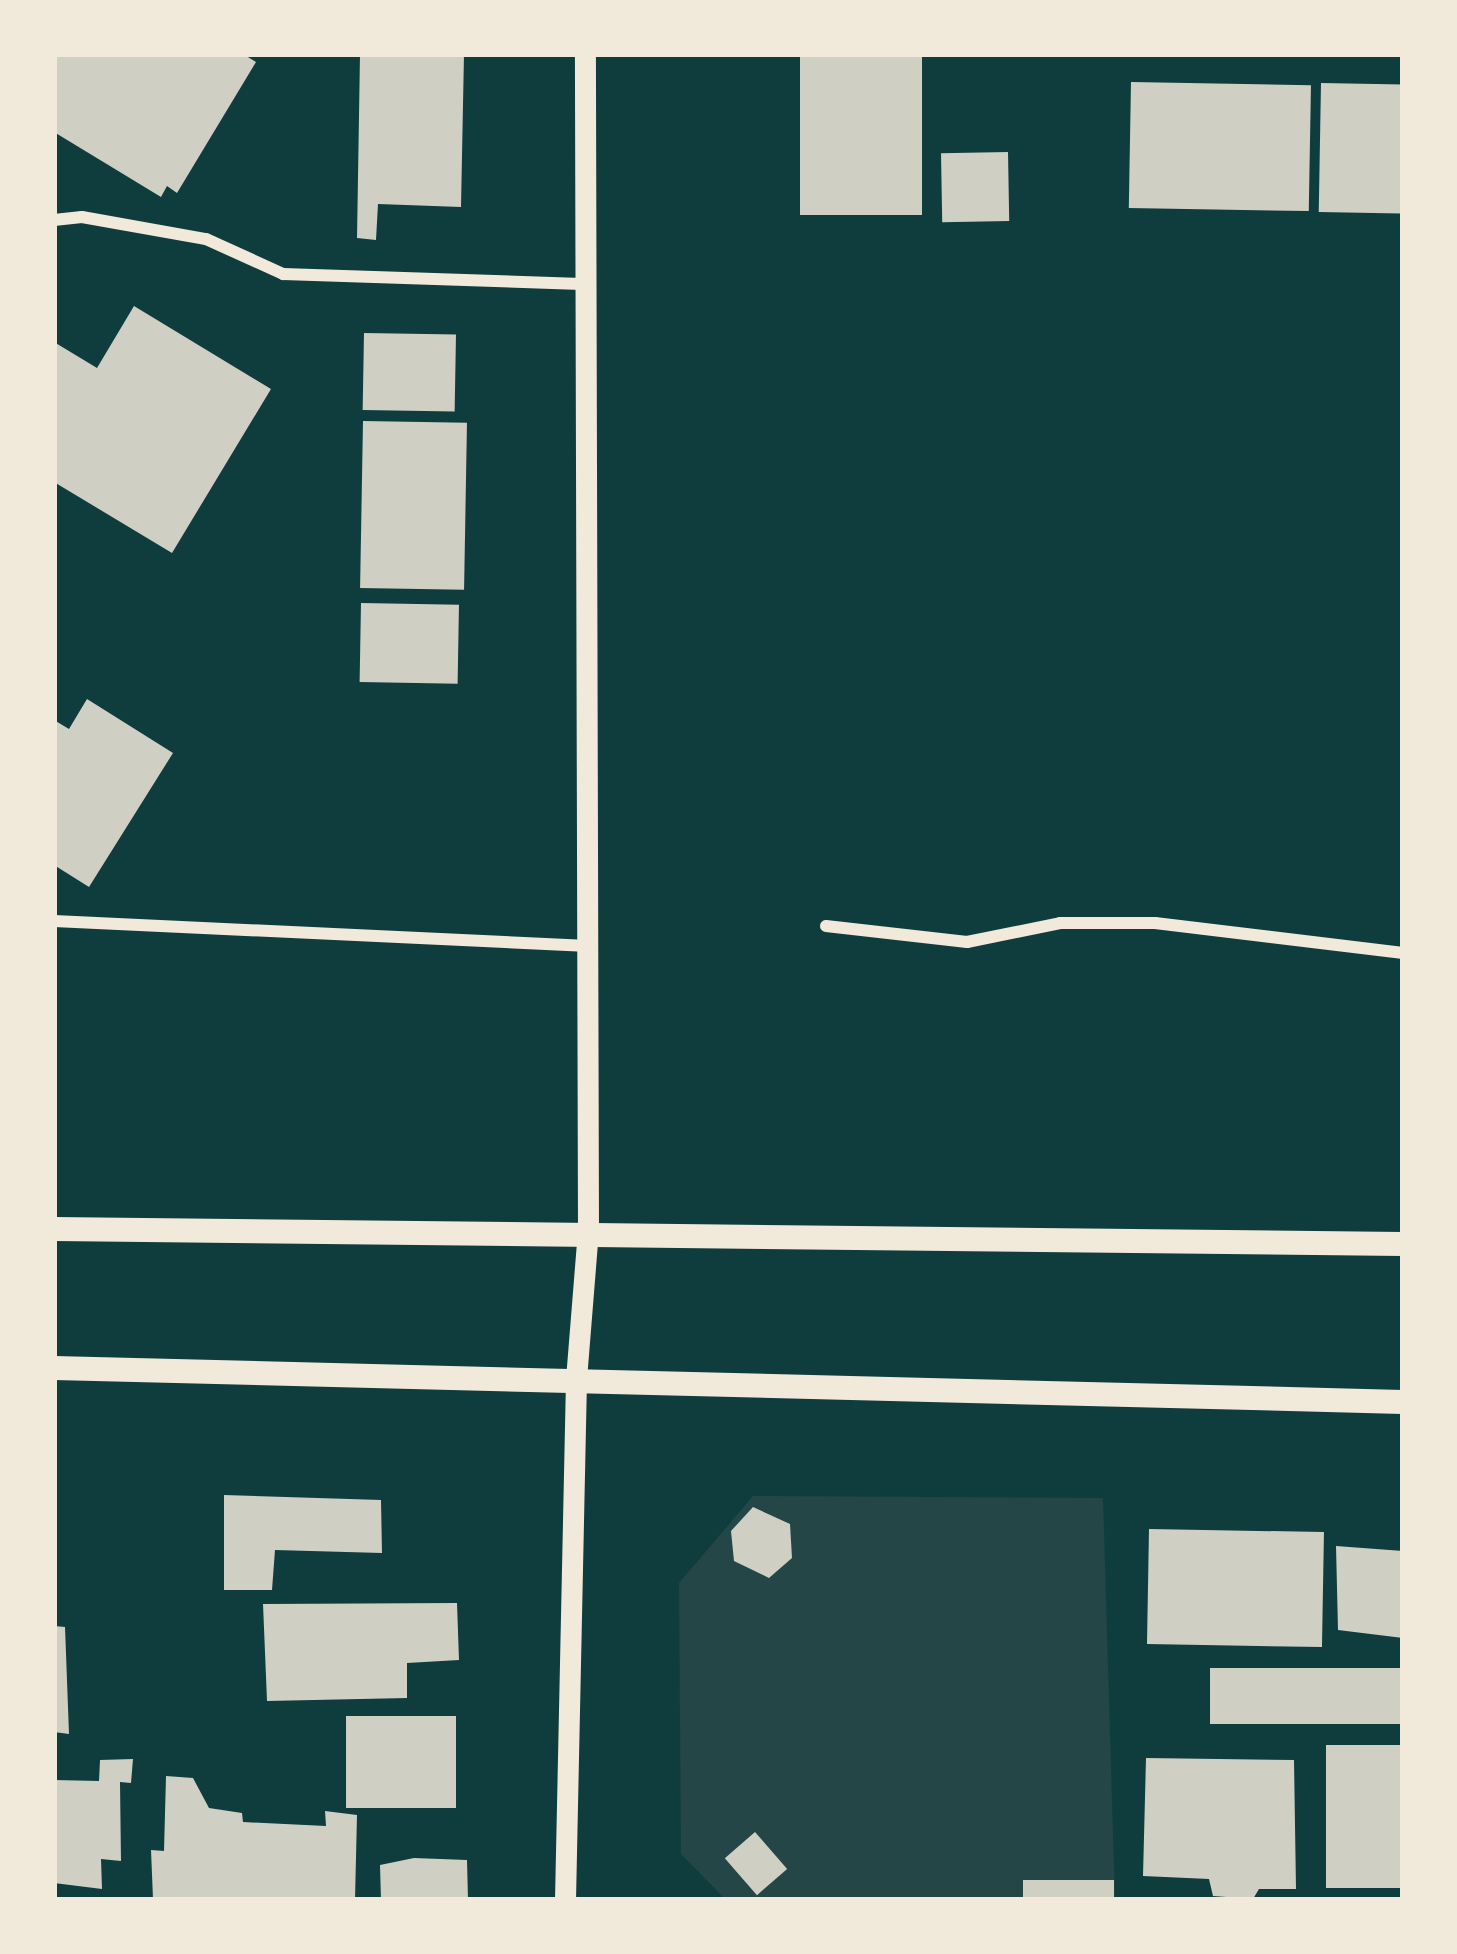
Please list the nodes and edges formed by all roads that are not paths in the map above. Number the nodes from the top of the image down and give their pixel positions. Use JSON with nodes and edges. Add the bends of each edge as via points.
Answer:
{"nodes":[{"id":1,"x":585,"y":54,"type":"edge"},
{"id":2,"x":54,"y":220,"type":"edge"},
{"id":3,"x":582,"y":284,"type":"junction"},
{"id":4,"x":54,"y":921,"type":"edge"},
{"id":5,"x":826,"y":926,"type":"dead end"},
{"id":6,"x":588,"y":946,"type":"junction"},
{"id":7,"x":1403,"y":953,"type":"edge"},
{"id":8,"x":54,"y":1229,"type":"edge"},
{"id":9,"x":588,"y":1231,"type":"junction"},
{"id":10,"x":1403,"y":1244,"type":"edge"},
{"id":11,"x":54,"y":1368,"type":"edge"},
{"id":12,"x":576,"y":1378,"type":"junction"},
{"id":13,"x":1403,"y":1402,"type":"edge"},
{"id":14,"x":565,"y":1900,"type":"edge"}],
"edges":[{"from":1,"to":3,"type":"street"},
{"from":2,"to":3,"type":"street","via":[[82,217],[206,238],[283,274]]},
{"from":3,"to":6,"type":"street"},
{"from":4,"to":6,"type":"street"},
{"from":5,"to":7,"type":"street","via":[[967,942],[1060,923],[1155,923]]},
{"from":6,"to":9,"type":"street"},
{"from":8,"to":9,"type":"main road"},
{"from":9,"to":10,"type":"main road"},
{"from":9,"to":12,"type":"street"},
{"from":11,"to":12,"type":"main road"},
{"from":12,"to":13,"type":"main road"},
{"from":12,"to":14,"type":"street"}]}
